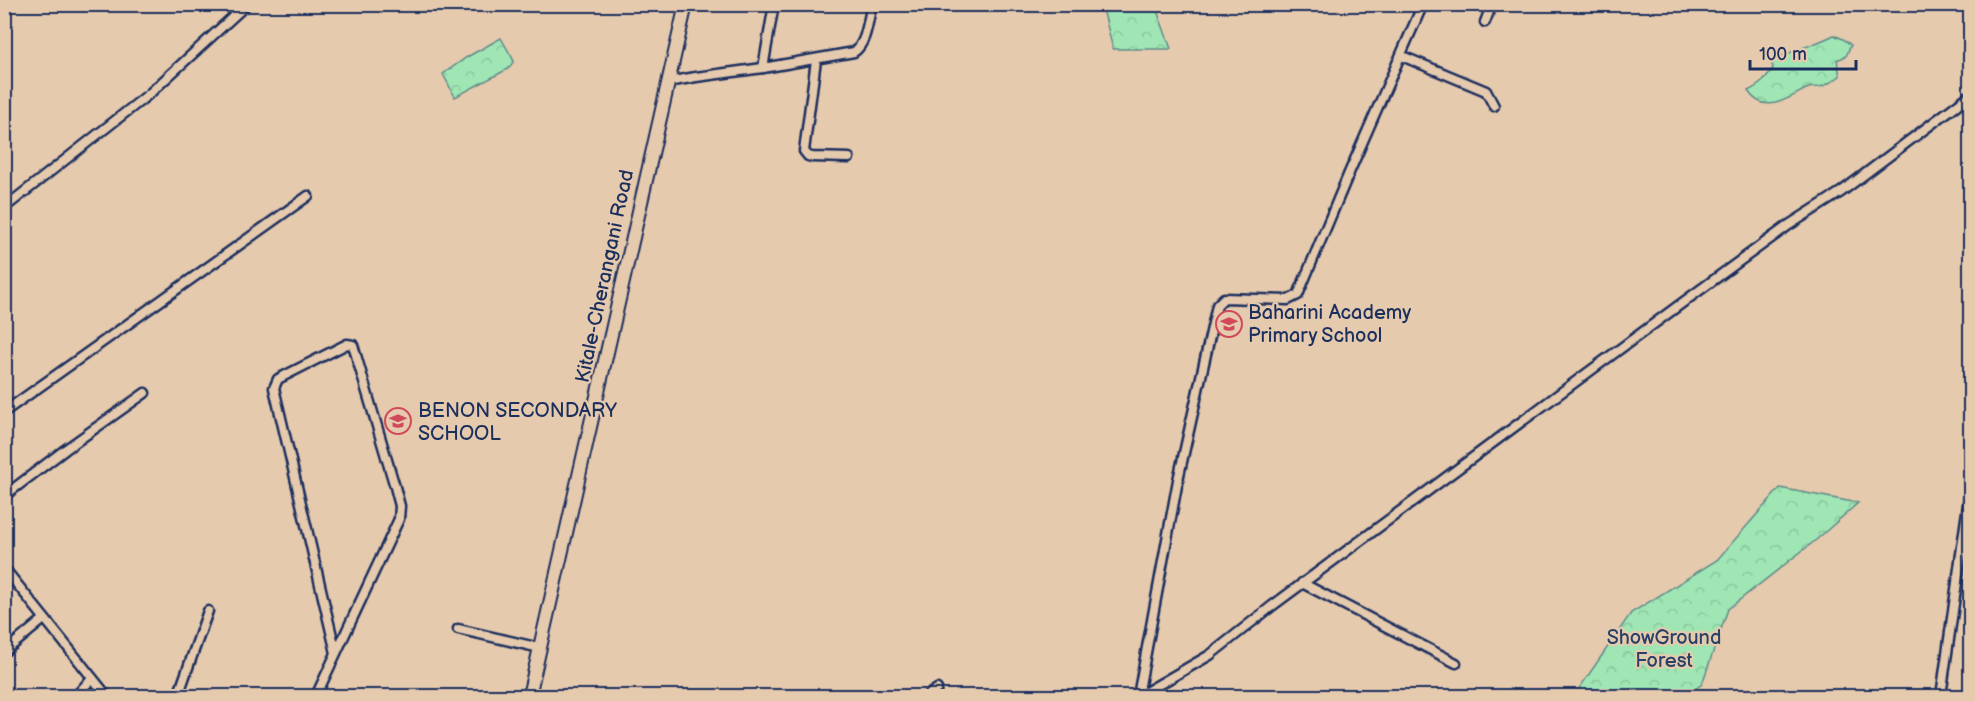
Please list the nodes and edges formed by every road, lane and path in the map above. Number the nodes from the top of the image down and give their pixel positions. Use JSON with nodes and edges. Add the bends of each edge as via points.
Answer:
{"nodes":[{"id":1,"x":247,"y":4,"type":"edge"},
{"id":2,"x":686,"y":4,"type":"edge"},
{"id":3,"x":774,"y":4,"type":"edge"},
{"id":4,"x":872,"y":4,"type":"edge"},
{"id":5,"x":1423,"y":4,"type":"edge"},
{"id":6,"x":1492,"y":4,"type":"edge"},
{"id":7,"x":1485,"y":22,"type":"dead end"},
{"id":8,"x":1401,"y":56,"type":"junction"},
{"id":9,"x":816,"y":60,"type":"junction"},
{"id":10,"x":763,"y":68,"type":"junction"},
{"id":11,"x":668,"y":82,"type":"junction"},
{"id":12,"x":1971,"y":95,"type":"edge"},
{"id":13,"x":1494,"y":106,"type":"dead end"},
{"id":14,"x":849,"y":158,"type":"dead end"},
{"id":15,"x":308,"y":196,"type":"dead end"},
{"id":16,"x":4,"y":208,"type":"edge"},
{"id":17,"x":145,"y":393,"type":"dead end"},
{"id":18,"x":4,"y":412,"type":"edge"},
{"id":19,"x":1971,"y":490,"type":"edge"},
{"id":20,"x":4,"y":496,"type":"edge"},
{"id":21,"x":4,"y":568,"type":"edge"},
{"id":22,"x":1959,"y":571,"type":"junction"},
{"id":23,"x":1971,"y":573,"type":"edge"},
{"id":24,"x":1302,"y":583,"type":"junction"},
{"id":25,"x":208,"y":611,"type":"dead end"},
{"id":26,"x":44,"y":619,"type":"junction"},
{"id":27,"x":458,"y":630,"type":"dead end"},
{"id":28,"x":540,"y":648,"type":"junction"},
{"id":29,"x":4,"y":652,"type":"edge"},
{"id":30,"x":336,"y":653,"type":"junction"},
{"id":31,"x":1456,"y":663,"type":"dead end"},
{"id":32,"x":92,"y":678,"type":"junction"},
{"id":33,"x":937,"y":689,"type":"dead end"},
{"id":34,"x":76,"y":696,"type":"edge"},
{"id":35,"x":107,"y":696,"type":"edge"},
{"id":36,"x":178,"y":696,"type":"edge"},
{"id":37,"x":316,"y":696,"type":"edge"},
{"id":38,"x":529,"y":696,"type":"edge"},
{"id":39,"x":927,"y":696,"type":"edge"},
{"id":40,"x":1138,"y":696,"type":"edge"},
{"id":41,"x":1941,"y":696,"type":"edge"}],
"edges":[{"from":1,"to":16,"type":"street","via":[[149,94]]},
{"from":2,"to":11,"type":"main road","name":"Kitale-Cherangani Road"},
{"from":3,"to":10,"type":"street"},
{"from":4,"to":9,"type":"street","via":[[857,51]]},
{"from":5,"to":8,"type":"street"},
{"from":6,"to":7,"type":"street"},
{"from":8,"to":13,"type":"street","via":[[1486,91]]},
{"from":8,"to":40,"type":"street","via":[[1298,295],[1288,300],[1224,298],[1217,305],[1178,480]]},
{"from":9,"to":10,"type":"street"},
{"from":9,"to":14,"type":"street","via":[[804,151],[812,157]]},
{"from":10,"to":11,"type":"street"},
{"from":11,"to":28,"type":"main road","name":"Kitale-Cherangani Road"},
{"from":12,"to":24,"type":"street"},
{"from":15,"to":18,"type":"street"},
{"from":17,"to":20,"type":"street"},
{"from":19,"to":22,"type":"street"},
{"from":21,"to":26,"type":"street"},
{"from":22,"to":23,"type":"street"},
{"from":22,"to":41,"type":"street"},
{"from":24,"to":31,"type":"street"},
{"from":24,"to":40,"type":"street","via":[[1210,655]]},
{"from":25,"to":36,"type":"street"},
{"from":26,"to":29,"type":"street"},
{"from":26,"to":32,"type":"street"},
{"from":27,"to":28,"type":"street"},
{"from":28,"to":38,"type":"main road","name":"Kitale-Cherangani Road"},
{"from":30,"to":30,"type":"street","via":[[274,387],[278,379],[347,344],[353,345],[400,513]]},
{"from":30,"to":37,"type":"street"},
{"from":32,"to":34,"type":"street"},
{"from":32,"to":35,"type":"street"},
{"from":33,"to":39,"type":"street"}]}
